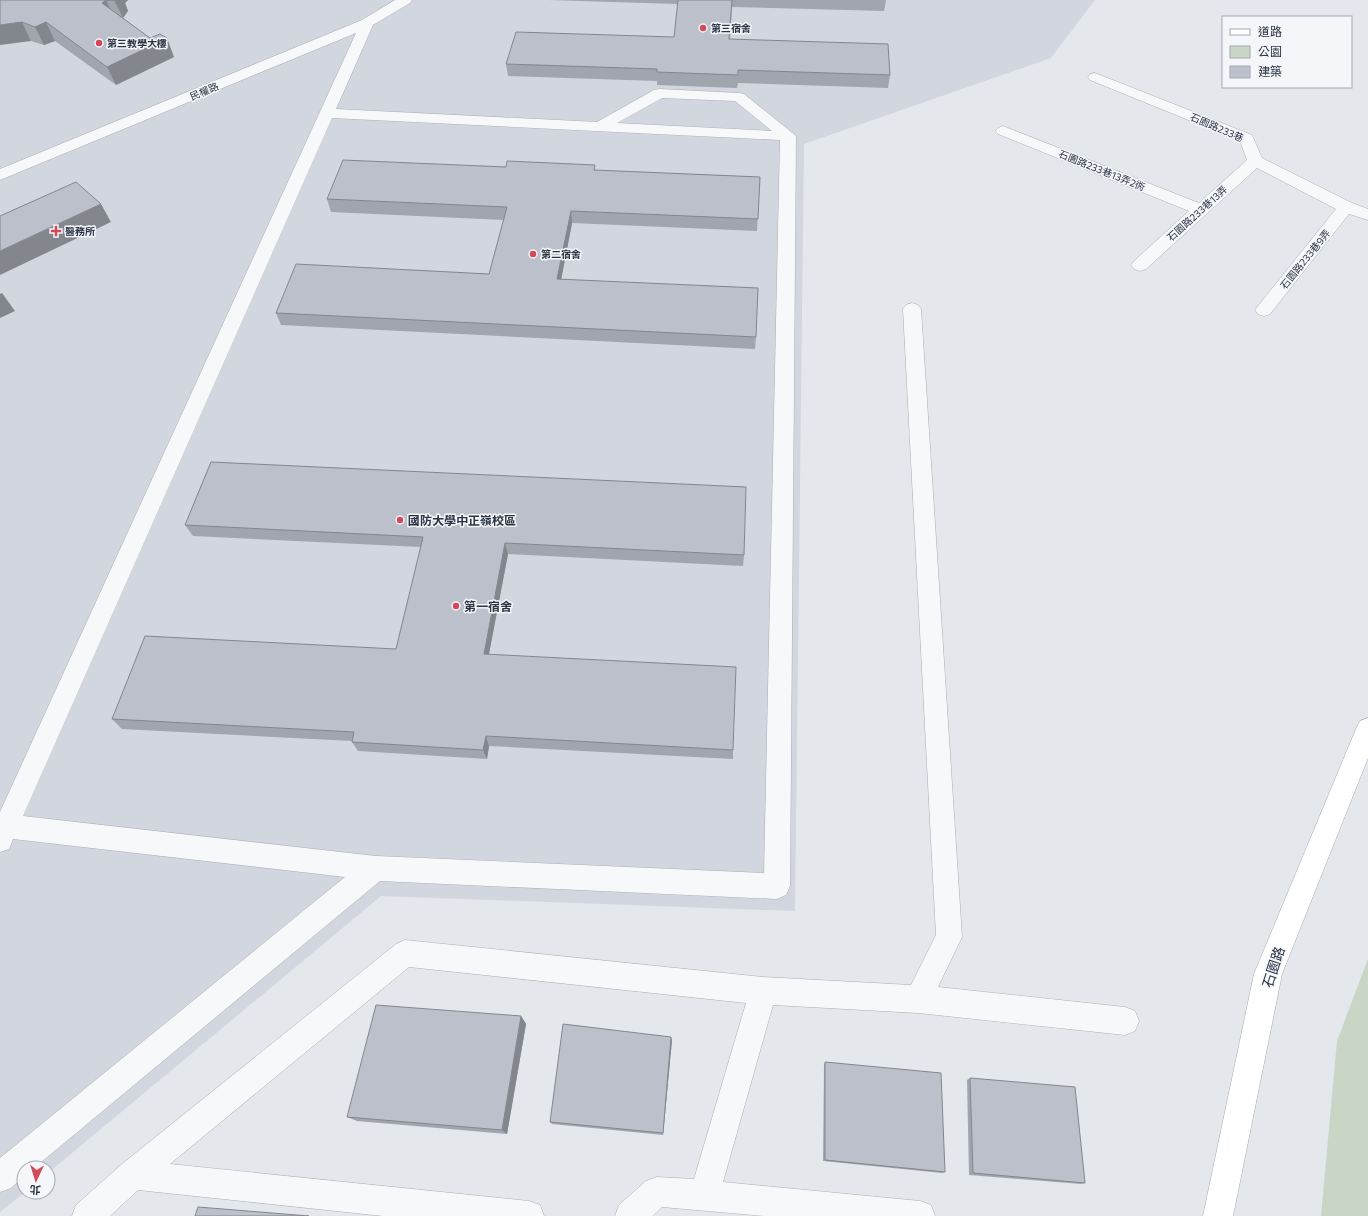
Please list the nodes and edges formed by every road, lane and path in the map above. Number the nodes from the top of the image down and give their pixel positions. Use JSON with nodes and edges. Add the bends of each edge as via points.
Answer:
{"nodes":[{"id":1,"x":405,"y":0,"type":"edge"},
{"id":2,"x":367,"y":23,"type":"junction"},
{"id":3,"x":1095,"y":77,"type":"dead end"},
{"id":4,"x":326,"y":113,"type":"junction"},
{"id":5,"x":599,"y":127,"type":"junction"},
{"id":6,"x":1003,"y":131,"type":"dead end"},
{"id":7,"x":788,"y":136,"type":"junction"},
{"id":8,"x":1255,"y":161,"type":"junction"},
{"id":9,"x":0,"y":175,"type":"edge"},
{"id":10,"x":1346,"y":207,"type":"junction"},
{"id":11,"x":1201,"y":210,"type":"junction"},
{"id":12,"x":1368,"y":215,"type":"edge"},
{"id":13,"x":1140,"y":265,"type":"dead end"},
{"id":14,"x":912,"y":309,"type":"dead end"},
{"id":15,"x":1264,"y":310,"type":"dead end"},
{"id":16,"x":1368,"y":730,"type":"edge"},
{"id":17,"x":3,"y":833,"type":"edge"},
{"id":18,"x":376,"y":868,"type":"junction"},
{"id":19,"x":763,"y":991,"type":"junction"},
{"id":20,"x":918,"y":1000,"type":"junction"},
{"id":21,"x":1125,"y":1021,"type":"dead end"},
{"id":22,"x":133,"y":1175,"type":"junction"},
{"id":23,"x":0,"y":1177,"type":"edge"},
{"id":24,"x":704,"y":1195,"type":"junction"},
{"id":25,"x":87,"y":1216,"type":"edge"},
{"id":26,"x":529,"y":1216,"type":"edge"},
{"id":27,"x":630,"y":1216,"type":"edge"},
{"id":28,"x":920,"y":1216,"type":"edge"},
{"id":29,"x":1218,"y":1216,"type":"edge"}],
"edges":[{"from":1,"to":2,"type":"lane","name":"民權路"},
{"from":2,"to":4,"type":"lane"},
{"from":2,"to":9,"type":"lane","name":"民權路"},
{"from":3,"to":8,"type":"lane","name":"石園路233巷","via":[[1247,138]]},
{"from":4,"to":5,"type":"lane"},
{"from":4,"to":17,"type":"lane"},
{"from":5,"to":7,"type":"lane"},
{"from":5,"to":7,"type":"lane","via":[[659,93],[739,97]]},
{"from":6,"to":11,"type":"lane","name":"石園路233巷13弄2衖"},
{"from":7,"to":18,"type":"lane","via":[[777,886]]},
{"from":8,"to":10,"type":"lane"},
{"from":8,"to":11,"type":"lane","name":"石園路233巷13弄"},
{"from":10,"to":12,"type":"lane"},
{"from":10,"to":15,"type":"lane","name":"石園路233巷9弄"},
{"from":11,"to":13,"type":"lane","name":"石園路233巷13弄"},
{"from":14,"to":20,"type":"lane","via":[[949,937]]},
{"from":16,"to":29,"type":"main road","name":"石園路","via":[[1268,974]]},
{"from":17,"to":18,"type":"lane"},
{"from":18,"to":23,"type":"lane"},
{"from":19,"to":20,"type":"lane"},
{"from":19,"to":22,"type":"lane","via":[[406,953]]},
{"from":19,"to":24,"type":"lane"},
{"from":20,"to":21,"type":"lane"},
{"from":22,"to":25,"type":"lane"},
{"from":22,"to":26,"type":"lane"},
{"from":24,"to":27,"type":"lane","via":[[657,1192]]},
{"from":24,"to":28,"type":"lane"}]}
